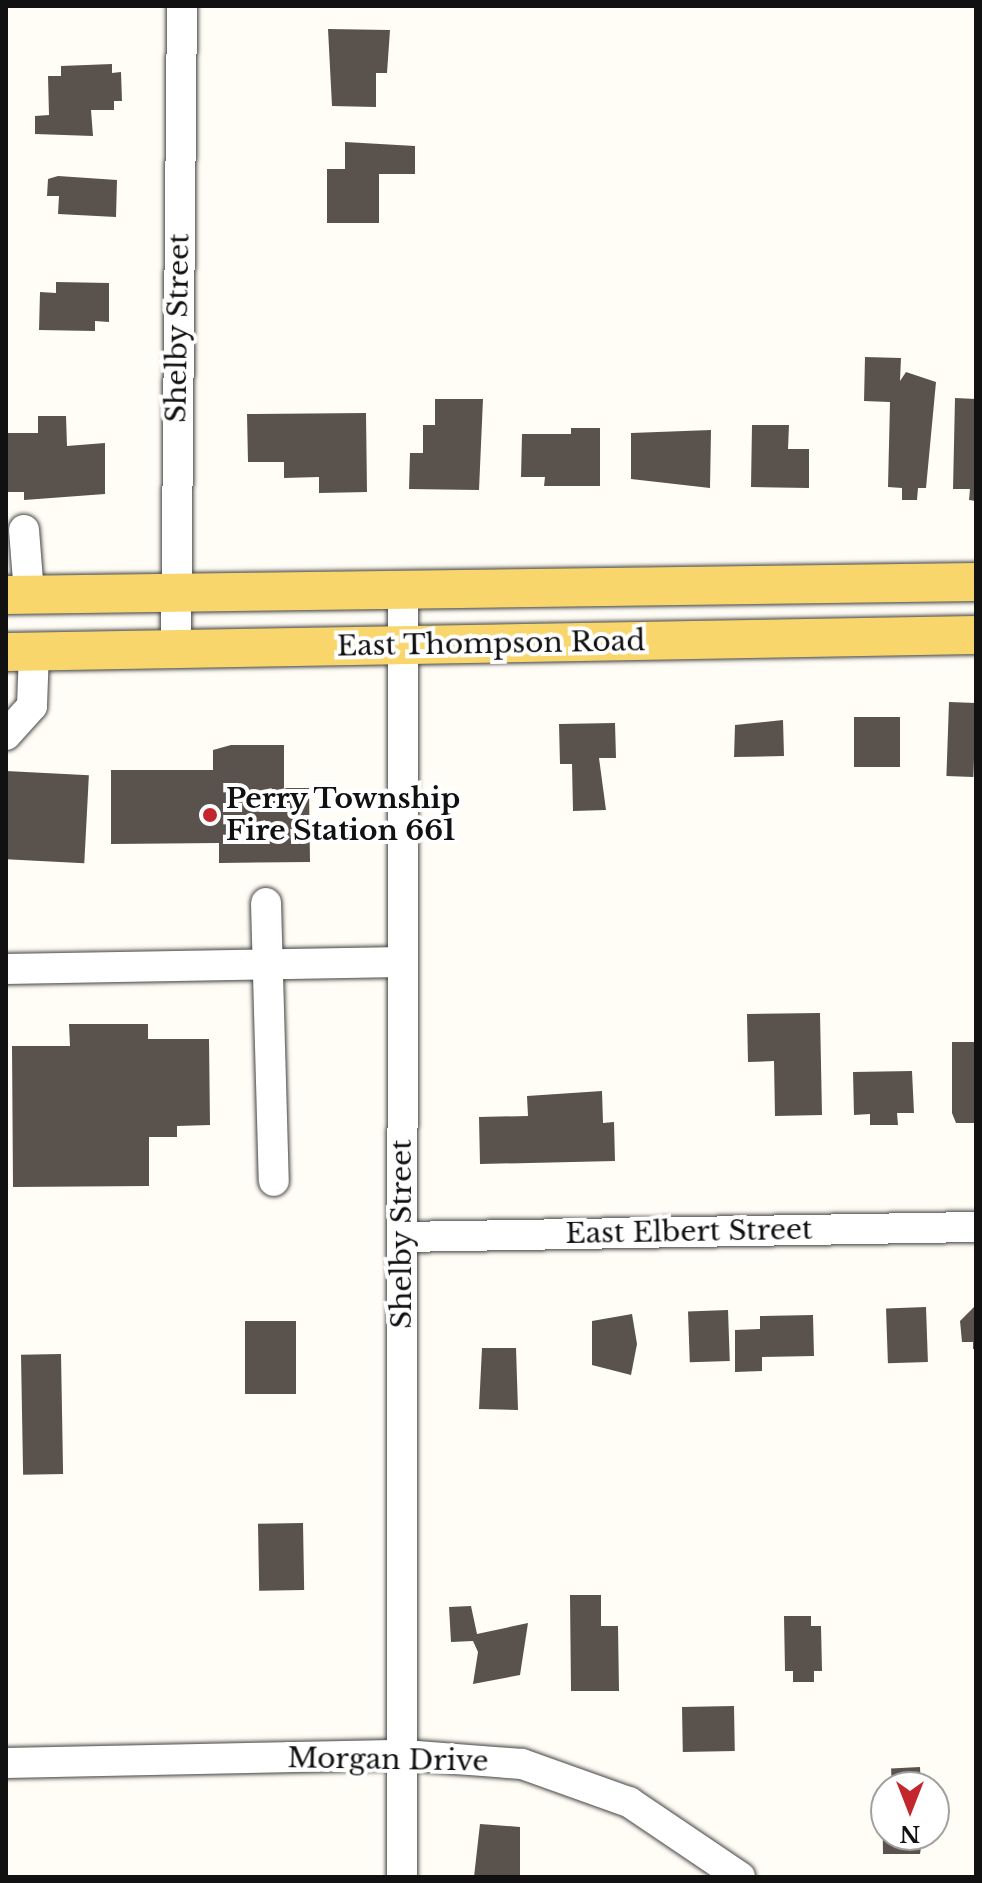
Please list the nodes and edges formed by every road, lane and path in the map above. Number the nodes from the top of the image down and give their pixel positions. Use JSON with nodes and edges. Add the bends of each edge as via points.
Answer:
{"nodes":[{"id":1,"x":182,"y":6,"type":"edge"},
{"id":2,"x":24,"y":530,"type":"dead end"},
{"id":3,"x":976,"y":582,"type":"edge"},
{"id":4,"x":403,"y":590,"type":"junction"},
{"id":5,"x":174,"y":592,"type":"junction"},
{"id":6,"x":18,"y":594,"type":"edge"},
{"id":7,"x":976,"y":635,"type":"edge"},
{"id":8,"x":402,"y":645,"type":"junction"},
{"id":9,"x":176,"y":650,"type":"junction"},
{"id":10,"x":20,"y":652,"type":"edge"},
{"id":11,"x":6,"y":735,"type":"edge"},
{"id":12,"x":266,"y":903,"type":"dead end"},
{"id":13,"x":402,"y":962,"type":"junction"},
{"id":14,"x":268,"y":967,"type":"junction"},
{"id":15,"x":6,"y":969,"type":"edge"},
{"id":16,"x":274,"y":1181,"type":"dead end"},
{"id":17,"x":976,"y":1227,"type":"edge"},
{"id":18,"x":402,"y":1237,"type":"junction"},
{"id":19,"x":404,"y":1755,"type":"junction"},
{"id":20,"x":6,"y":1763,"type":"edge"},
{"id":21,"x":402,"y":1877,"type":"edge"},
{"id":22,"x":740,"y":1877,"type":"edge"}],
"edges":[{"from":1,"to":5,"type":"street","name":"Shelby Street"},
{"from":2,"to":6,"type":"street"},
{"from":3,"to":4,"type":"main road","name":"East Thompson Road"},
{"from":4,"to":5,"type":"main road","name":"East Thompson Road"},
{"from":4,"to":8,"type":"street","name":"Shelby Street"},
{"from":5,"to":6,"type":"main road","name":"East Thompson Road"},
{"from":5,"to":9,"type":"street","name":"Shelby Street"},
{"from":7,"to":8,"type":"main road","name":"East Thompson Road"},
{"from":8,"to":9,"type":"main road","name":"East Thompson Road"},
{"from":8,"to":13,"type":"street","name":"Shelby Street"},
{"from":9,"to":10,"type":"main road","name":"East Thompson Road"},
{"from":10,"to":11,"type":"street","via":[[32,706]]},
{"from":12,"to":14,"type":"street"},
{"from":13,"to":14,"type":"street"},
{"from":13,"to":18,"type":"street","name":"Shelby Street"},
{"from":14,"to":15,"type":"street"},
{"from":14,"to":16,"type":"street"},
{"from":17,"to":18,"type":"street","name":"East Elbert Street"},
{"from":18,"to":19,"type":"street","name":"Shelby Street"},
{"from":19,"to":20,"type":"street","name":"Morgan Drive"},
{"from":19,"to":21,"type":"street","name":"Shelby Street"},
{"from":19,"to":22,"type":"street","name":"Morgan Drive","via":[[522,1764],[577,1781],[654,1816]]}]}
